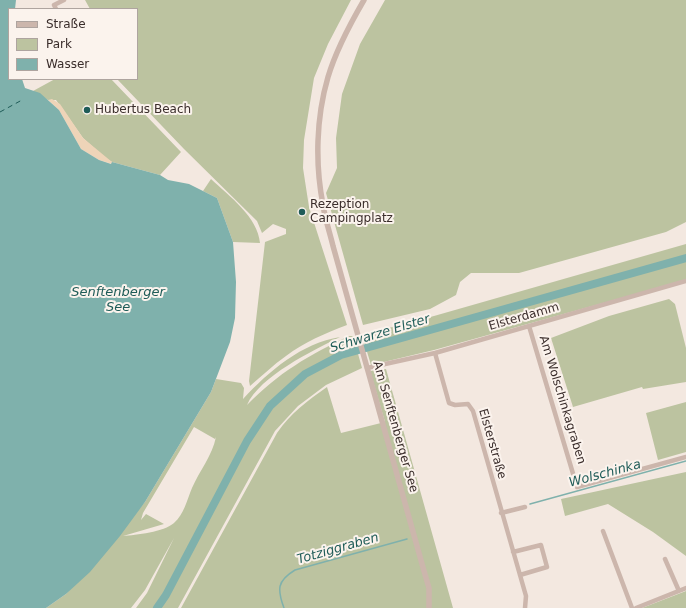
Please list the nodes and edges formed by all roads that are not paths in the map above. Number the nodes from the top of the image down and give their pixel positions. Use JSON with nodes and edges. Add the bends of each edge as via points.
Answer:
{"nodes":[{"id":1,"x":64,"y":0,"type":"edge"},
{"id":2,"x":364,"y":0,"type":"edge"},
{"id":3,"x":56,"y":8,"type":"edge"},
{"id":4,"x":686,"y":281,"type":"edge"},
{"id":5,"x":529,"y":326,"type":"junction"},
{"id":6,"x":435,"y":353,"type":"junction"},
{"id":7,"x":367,"y":368,"type":"junction"},
{"id":8,"x":686,"y":457,"type":"edge"},
{"id":9,"x":525,"y":507,"type":"dead end"},
{"id":10,"x":502,"y":513,"type":"junction"},
{"id":11,"x":603,"y":531,"type":"dead end"},
{"id":12,"x":513,"y":552,"type":"junction"},
{"id":13,"x":665,"y":559,"type":"dead end"},
{"id":14,"x":520,"y":575,"type":"junction"},
{"id":15,"x":686,"y":588,"type":"edge"},
{"id":16,"x":679,"y":591,"type":"junction"},
{"id":17,"x":429,"y":608,"type":"edge"},
{"id":18,"x":525,"y":608,"type":"edge"},
{"id":19,"x":632,"y":608,"type":"edge"},
{"id":20,"x":636,"y":608,"type":"edge"}],
"edges":[{"from":1,"to":3,"type":"street","via":[[54,5]]},
{"from":2,"to":7,"type":"street","name":"Am Senftenberger See","via":[[342,42],[328,78],[318,153],[323,206]]},
{"from":4,"to":5,"type":"street","name":"Elsterdamm"},
{"from":5,"to":6,"type":"street","name":"Elsterdamm"},
{"from":5,"to":8,"type":"street","name":"Am Wolschinkagraben","via":[[577,487]]},
{"from":6,"to":7,"type":"street","name":"Elsterdamm"},
{"from":6,"to":10,"type":"street","name":"Elsterstraße","via":[[450,403],[468,404],[473,411]]},
{"from":7,"to":17,"type":"street","name":"Am Senftenberger See","via":[[429,588]]},
{"from":9,"to":10,"type":"street"},
{"from":10,"to":12,"type":"street","name":"Elsterstraße"},
{"from":11,"to":19,"type":"street"},
{"from":12,"to":14,"type":"street","name":"Elsterstraße"},
{"from":12,"to":14,"type":"street","via":[[541,545],[547,567]]},
{"from":13,"to":16,"type":"street"},
{"from":14,"to":18,"type":"street","name":"Elsterstraße","via":[[526,596]]},
{"from":15,"to":16,"type":"street"},
{"from":16,"to":20,"type":"street"}]}
